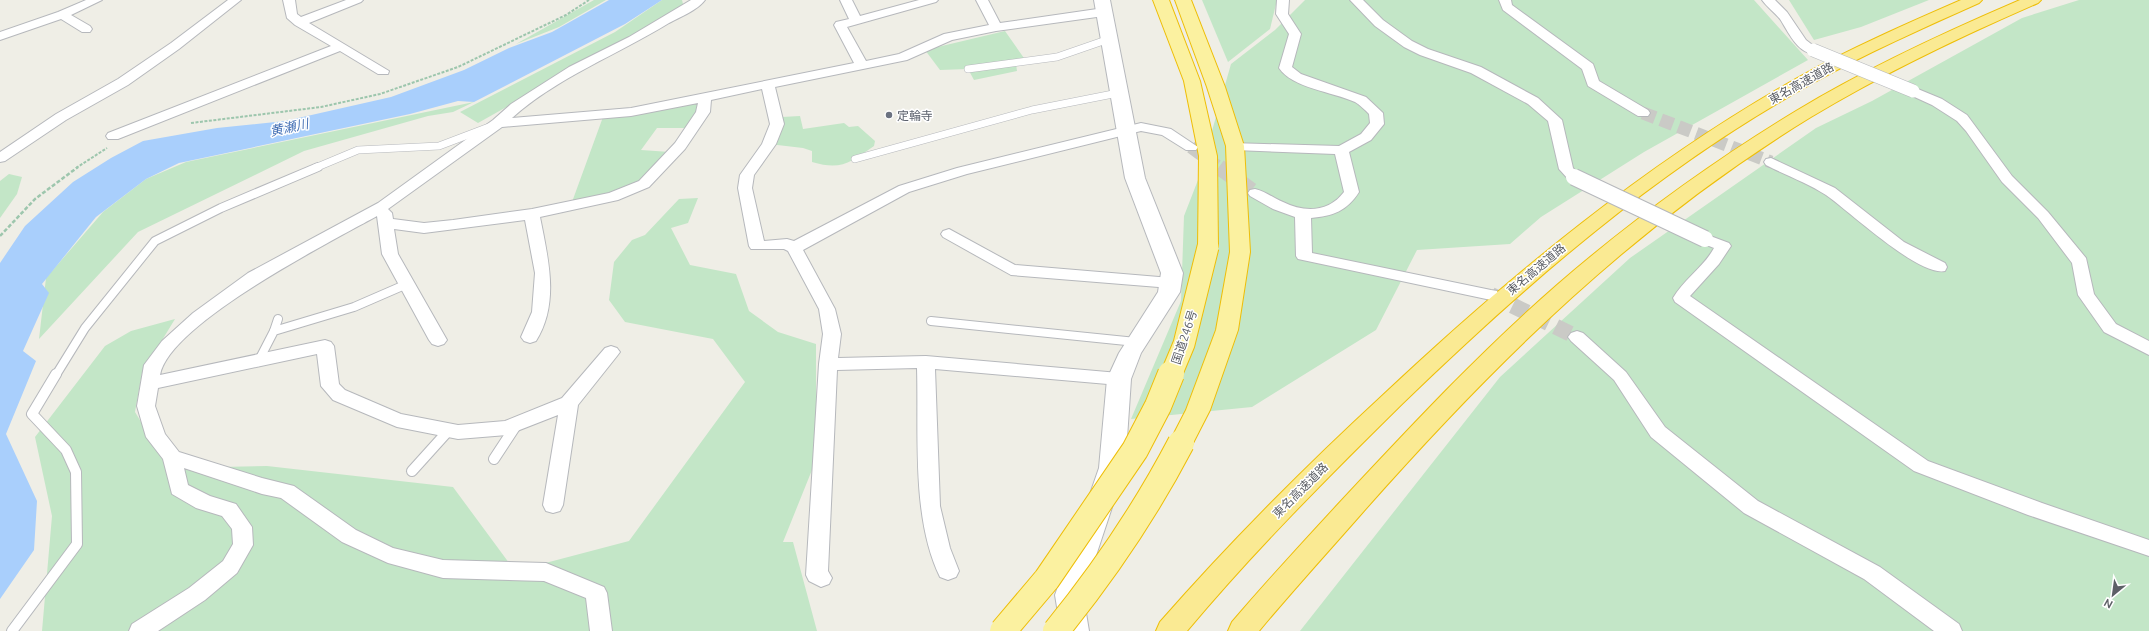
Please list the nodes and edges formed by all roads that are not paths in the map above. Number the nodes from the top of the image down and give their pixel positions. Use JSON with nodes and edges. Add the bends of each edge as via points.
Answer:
{"nodes":[{"id":1,"x":96,"y":0,"type":"edge"},
{"id":2,"x":235,"y":0,"type":"edge"},
{"id":3,"x":289,"y":0,"type":"edge"},
{"id":4,"x":357,"y":0,"type":"edge"},
{"id":5,"x":699,"y":0,"type":"edge"},
{"id":6,"x":846,"y":0,"type":"edge"},
{"id":7,"x":932,"y":0,"type":"edge"},
{"id":8,"x":982,"y":0,"type":"edge"},
{"id":9,"x":1161,"y":0,"type":"edge"},
{"id":10,"x":1183,"y":0,"type":"edge"},
{"id":11,"x":1283,"y":0,"type":"edge"},
{"id":12,"x":1356,"y":0,"type":"edge"},
{"id":13,"x":1505,"y":0,"type":"edge"},
{"id":14,"x":1768,"y":0,"type":"edge"},
{"id":15,"x":1974,"y":0,"type":"edge"},
{"id":16,"x":2033,"y":0,"type":"edge"},
{"id":17,"x":1103,"y":6,"type":"edge"},
{"id":18,"x":62,"y":15,"type":"junction"},
{"id":19,"x":856,"y":21,"type":"junction"},
{"id":20,"x":299,"y":22,"type":"junction"},
{"id":21,"x":996,"y":26,"type":"junction"},
{"id":22,"x":86,"y":29,"type":"dead end"},
{"id":23,"x":0,"y":36,"type":"edge"},
{"id":24,"x":1109,"y":39,"type":"junction"},
{"id":25,"x":340,"y":47,"type":"junction"},
{"id":26,"x":862,"y":66,"type":"junction"},
{"id":27,"x":968,"y":69,"type":"dead end"},
{"id":28,"x":383,"y":71,"type":"dead end"},
{"id":29,"x":768,"y":85,"type":"junction"},
{"id":30,"x":1118,"y":93,"type":"junction"},
{"id":31,"x":705,"y":98,"type":"junction"},
{"id":32,"x":1643,"y":113,"type":"tunnel mouth"},
{"id":33,"x":498,"y":123,"type":"junction"},
{"id":34,"x":1125,"y":130,"type":"junction"},
{"id":35,"x":111,"y":142,"type":"road end"},
{"id":36,"x":1235,"y":146,"type":"junction"},
{"id":37,"x":1191,"y":147,"type":"tunnel mouth"},
{"id":38,"x":1342,"y":150,"type":"junction"},
{"id":39,"x":0,"y":158,"type":"edge"},
{"id":40,"x":855,"y":159,"type":"dead end"},
{"id":41,"x":1771,"y":162,"type":"tunnel mouth"},
{"id":42,"x":1255,"y":193,"type":"tunnel mouth"},
{"id":43,"x":383,"y":206,"type":"junction"},
{"id":44,"x":532,"y":214,"type":"junction"},
{"id":45,"x":1303,"y":214,"type":"junction"},
{"id":46,"x":385,"y":223,"type":"junction"},
{"id":47,"x":949,"y":234,"type":"dead end"},
{"id":48,"x":794,"y":248,"type":"junction"},
{"id":49,"x":1939,"y":267,"type":"dead end"},
{"id":50,"x":1171,"y":283,"type":"junction"},
{"id":51,"x":406,"y":284,"type":"junction"},
{"id":52,"x":1491,"y":295,"type":"tunnel mouth"},
{"id":53,"x":278,"y":319,"type":"dead end"},
{"id":54,"x":931,"y":321,"type":"dead end"},
{"id":55,"x":274,"y":331,"type":"junction"},
{"id":56,"x":530,"y":337,"type":"dead end"},
{"id":57,"x":1577,"y":337,"type":"tunnel mouth"},
{"id":58,"x":438,"y":340,"type":"dead end"},
{"id":59,"x":1136,"y":342,"type":"junction"},
{"id":60,"x":2149,"y":349,"type":"edge"},
{"id":61,"x":611,"y":352,"type":"dead end"},
{"id":62,"x":258,"y":362,"type":"junction"},
{"id":63,"x":926,"y":362,"type":"junction"},
{"id":64,"x":828,"y":364,"type":"junction"},
{"id":65,"x":1120,"y":379,"type":"junction"},
{"id":66,"x":149,"y":384,"type":"junction"},
{"id":67,"x":569,"y":403,"type":"junction"},
{"id":68,"x":517,"y":424,"type":"junction"},
{"id":69,"x":449,"y":430,"type":"junction"},
{"id":70,"x":172,"y":457,"type":"junction"},
{"id":71,"x":494,"y":459,"type":"dead end"},
{"id":72,"x":412,"y":471,"type":"dead end"},
{"id":73,"x":554,"y":505,"type":"dead end"},
{"id":74,"x":2149,"y":548,"type":"edge"},
{"id":75,"x":948,"y":571,"type":"dead end"},
{"id":76,"x":821,"y":578,"type":"dead end"},
{"id":77,"x":12,"y":631,"type":"edge"},
{"id":78,"x":140,"y":631,"type":"edge"},
{"id":79,"x":601,"y":631,"type":"edge"},
{"id":80,"x":1003,"y":631,"type":"edge"},
{"id":81,"x":1056,"y":631,"type":"edge"},
{"id":82,"x":1075,"y":631,"type":"edge"},
{"id":83,"x":1170,"y":631,"type":"edge"},
{"id":84,"x":1242,"y":631,"type":"edge"},
{"id":85,"x":1951,"y":631,"type":"edge"}],
"edges":[{"from":1,"to":18,"type":"street"},
{"from":2,"to":39,"type":"street","via":[[123,82],[62,117]]},
{"from":3,"to":20,"type":"street","via":[[291,15]]},
{"from":4,"to":20,"type":"street"},
{"from":5,"to":33,"type":"street","via":[[633,40],[574,70],[516,107]]},
{"from":6,"to":19,"type":"street"},
{"from":7,"to":19,"type":"street"},
{"from":8,"to":21,"type":"street"},
{"from":9,"to":80,"type":"highway","name":"国道246号","bridge":true,"via":[[1192,81],[1208,156],[1208,247],[1184,344],[1158,406],[1135,450],[1047,579]]},
{"from":10,"to":36,"type":"highway"},
{"from":11,"to":38,"type":"street","via":[[1281,15],[1295,34],[1285,68],[1296,76],[1361,100],[1376,113],[1377,124],[1366,137]]},
{"from":12,"to":74,"type":"street","bridge":true,"via":[[1379,23],[1408,44],[1476,70],[1533,101],[1555,120],[1566,168],[1574,177],[1723,246],[1718,258],[1686,288],[1681,298],[1921,466]]},
{"from":13,"to":32,"type":"street","via":[[1507,7],[1588,67],[1593,84]]},
{"from":14,"to":60,"type":"street","bridge":true,"via":[[1783,15],[1802,43],[1813,50],[1913,91],[1962,118],[2007,179],[2043,215],[2080,262],[2086,295],[2110,328]]},
{"from":15,"to":83,"type":"highway","name":"東名高速道路","via":[[1923,20],[1830,66],[1741,117],[1648,180],[1561,248],[1432,360],[1277,511]]},
{"from":16,"to":84,"type":"highway","via":[[1957,32],[1862,80],[1781,128],[1684,195],[1599,260],[1526,325],[1430,419]]},
{"from":17,"to":21,"type":"street"},
{"from":17,"to":24,"type":"street"},
{"from":18,"to":22,"type":"street"},
{"from":18,"to":23,"type":"street"},
{"from":19,"to":26,"type":"street","via":[[840,25]]},
{"from":20,"to":25,"type":"street"},
{"from":21,"to":26,"type":"street","via":[[948,37],[903,57]]},
{"from":24,"to":27,"type":"lane","via":[[1056,57]]},
{"from":24,"to":30,"type":"street"},
{"from":25,"to":28,"type":"street"},
{"from":25,"to":35,"type":"street"},
{"from":26,"to":29,"type":"street"},
{"from":29,"to":31,"type":"street"},
{"from":29,"to":48,"type":"street","via":[[777,124],[769,144],[747,175],[745,188],[757,246],[787,244]]},
{"from":30,"to":34,"type":"street"},
{"from":30,"to":40,"type":"lane","via":[[1032,110]]},
{"from":31,"to":33,"type":"street","via":[[631,112]]},
{"from":31,"to":44,"type":"street","via":[[703,112],[680,146],[644,184],[613,197]]},
{"from":33,"to":43,"type":"street"},
{"from":33,"to":77,"type":"lane","via":[[439,146],[358,150],[221,208],[155,241],[84,328],[32,414],[66,450],[76,472],[77,544]]},
{"from":34,"to":37,"type":"street","via":[[1141,127],[1166,132]]},
{"from":34,"to":48,"type":"street","via":[[962,171],[904,190]]},
{"from":34,"to":50,"type":"street","via":[[1135,178],[1172,272]]},
{"from":36,"to":38,"type":"street"},
{"from":36,"to":81,"type":"highway","bridge":true,"via":[[1240,252],[1227,330],[1198,410],[1163,479],[1117,551]]},
{"from":38,"to":45,"type":"street","via":[[1352,192],[1342,206],[1328,212]]},
{"from":41,"to":49,"type":"street","via":[[1830,191],[1898,245]]},
{"from":42,"to":45,"type":"street","via":[[1278,206]]},
{"from":43,"to":46,"type":"street"},
{"from":43,"to":66,"type":"street","via":[[254,277],[199,317],[168,345],[153,365]]},
{"from":44,"to":46,"type":"street","via":[[424,228]]},
{"from":44,"to":56,"type":"street","via":[[543,273],[540,312]]},
{"from":45,"to":52,"type":"street","via":[[1304,256]]},
{"from":46,"to":51,"type":"street","via":[[390,254]]},
{"from":47,"to":50,"type":"street","via":[[1010,270]]},
{"from":48,"to":64,"type":"street","via":[[828,309],[832,334]]},
{"from":50,"to":59,"type":"street","via":[[1159,311]]},
{"from":51,"to":55,"type":"lane","via":[[354,307]]},
{"from":51,"to":58,"type":"street"},
{"from":53,"to":55,"type":"lane"},
{"from":54,"to":59,"type":"lane"},
{"from":55,"to":62,"type":"lane"},
{"from":57,"to":85,"type":"street","via":[[1620,376],[1658,432],[1751,507],[1872,573]]},
{"from":59,"to":65,"type":"street"},
{"from":61,"to":67,"type":"street"},
{"from":62,"to":66,"type":"street"},
{"from":62,"to":69,"type":"street","via":[[325,346],[330,386],[339,395],[397,420]]},
{"from":63,"to":64,"type":"street"},
{"from":63,"to":65,"type":"street"},
{"from":63,"to":75,"type":"street","via":[[930,506]]},
{"from":64,"to":76,"type":"street","via":[[817,575]]},
{"from":65,"to":82,"type":"street","via":[[1112,468],[1069,595]]},
{"from":66,"to":70,"type":"street","via":[[146,406],[156,437]]},
{"from":67,"to":68,"type":"street"},
{"from":67,"to":73,"type":"street"},
{"from":68,"to":69,"type":"street","via":[[507,428],[473,432]]},
{"from":68,"to":71,"type":"lane"},
{"from":69,"to":72,"type":"lane"},
{"from":70,"to":78,"type":"street","via":[[178,489],[203,502],[229,510],[242,527],[242,545],[230,567],[197,594]]},
{"from":70,"to":79,"type":"street","via":[[262,486],[287,491],[349,536],[388,555],[443,568],[546,572],[596,593]]}]}
